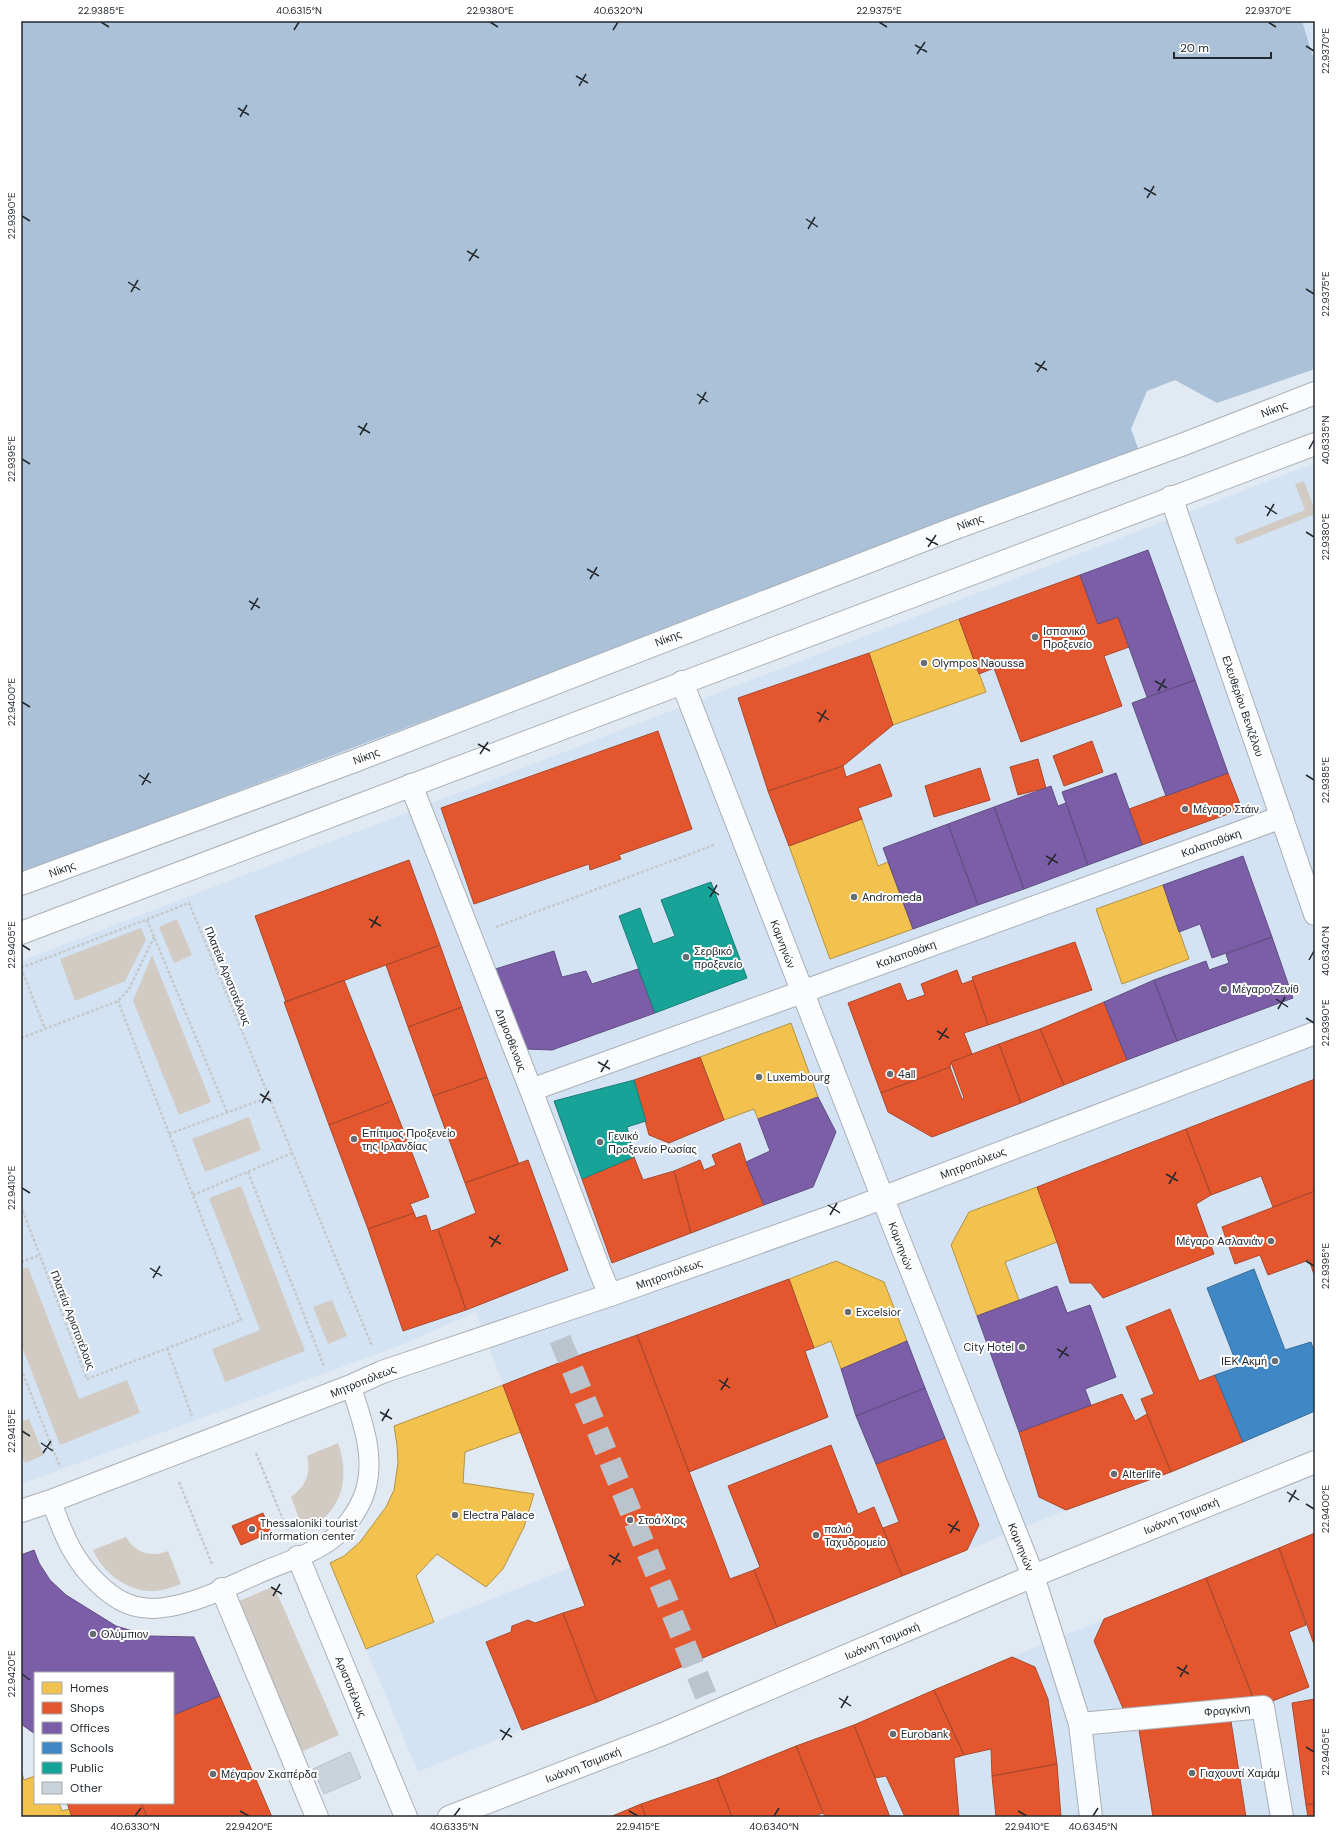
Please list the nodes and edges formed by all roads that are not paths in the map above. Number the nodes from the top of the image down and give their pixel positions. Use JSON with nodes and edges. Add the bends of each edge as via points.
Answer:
{"nodes":[{"id":1,"x":1315,"y":393,"type":"edge"},
{"id":2,"x":1315,"y":444,"type":"edge"},
{"id":3,"x":1171,"y":497,"type":"junction"},
{"id":4,"x":682,"y":682,"type":"junction"},
{"id":5,"x":411,"y":785,"type":"junction"},
{"id":6,"x":1282,"y":817,"type":"junction"},
{"id":7,"x":21,"y":884,"type":"edge"},
{"id":8,"x":1315,"y":914,"type":"edge"},
{"id":9,"x":21,"y":933,"type":"edge"},
{"id":10,"x":802,"y":992,"type":"junction"},
{"id":11,"x":1315,"y":1032,"type":"edge"},
{"id":12,"x":531,"y":1090,"type":"junction"},
{"id":13,"x":883,"y":1197,"type":"junction"},
{"id":14,"x":610,"y":1295,"type":"junction"},
{"id":15,"x":351,"y":1386,"type":"junction"},
{"id":16,"x":1315,"y":1462,"type":"edge"},
{"id":17,"x":51,"y":1501,"type":"junction"},
{"id":18,"x":21,"y":1511,"type":"edge"},
{"id":19,"x":298,"y":1557,"type":"junction"},
{"id":20,"x":1033,"y":1576,"type":"junction"},
{"id":21,"x":222,"y":1589,"type":"junction"},
{"id":22,"x":1080,"y":1724,"type":"junction"},
{"id":23,"x":317,"y":1817,"type":"edge"},
{"id":24,"x":406,"y":1817,"type":"edge"},
{"id":25,"x":449,"y":1817,"type":"edge"},
{"id":26,"x":1091,"y":1817,"type":"edge"},
{"id":27,"x":1282,"y":1817,"type":"edge"}],
"edges":[{"from":1,"to":7,"type":"street","name":"Νίκης","via":[[943,533],[352,762]]},
{"from":2,"to":3,"type":"street"},
{"from":3,"to":4,"type":"street"},
{"from":3,"to":6,"type":"street","name":"Ελευθερίου Βενιζέλου"},
{"from":4,"to":5,"type":"street"},
{"from":4,"to":10,"type":"street","name":"Κομνηνών"},
{"from":5,"to":9,"type":"street"},
{"from":5,"to":12,"type":"street","name":"Δημοσθένους"},
{"from":6,"to":8,"type":"street","name":"Ελευθερίου Βενιζέλου"},
{"from":6,"to":10,"type":"street","name":"Καλαποθάκη"},
{"from":10,"to":12,"type":"street","name":"Καλαποθάκη"},
{"from":10,"to":13,"type":"street","name":"Κομνηνών"},
{"from":11,"to":13,"type":"street","name":"Μητροπόλεως"},
{"from":12,"to":14,"type":"street","name":"Δημοσθένους"},
{"from":13,"to":14,"type":"street","name":"Μητροπόλεως"},
{"from":13,"to":20,"type":"street","name":"Κομνηνών"},
{"from":14,"to":15,"type":"street","name":"Μητροπόλεως","via":[[382,1372]]},
{"from":15,"to":17,"type":"street","name":"Μητροπόλεως"},
{"from":15,"to":19,"type":"lane","via":[[367,1441],[369,1470],[364,1495],[350,1520],[332,1539]]},
{"from":16,"to":20,"type":"street","name":"Ιωάννη Τσιμισκή"},
{"from":17,"to":18,"type":"street","name":"Μητροπόλεως"},
{"from":17,"to":21,"type":"lane","via":[[66,1540],[81,1565],[111,1595],[123,1602],[134,1606],[168,1607]]},
{"from":19,"to":21,"type":"lane"},
{"from":19,"to":24,"type":"street","name":"Αριστοτέλους"},
{"from":20,"to":22,"type":"street","name":"Κομνηνών"},
{"from":20,"to":25,"type":"street","name":"Ιωάννη Τσιμισκή","via":[[663,1734]]},
{"from":21,"to":23,"type":"street"},
{"from":22,"to":26,"type":"street","name":"Κομνηνών"},
{"from":22,"to":27,"type":"street","name":"Φραγκίνη","via":[[1263,1707]]}]}
